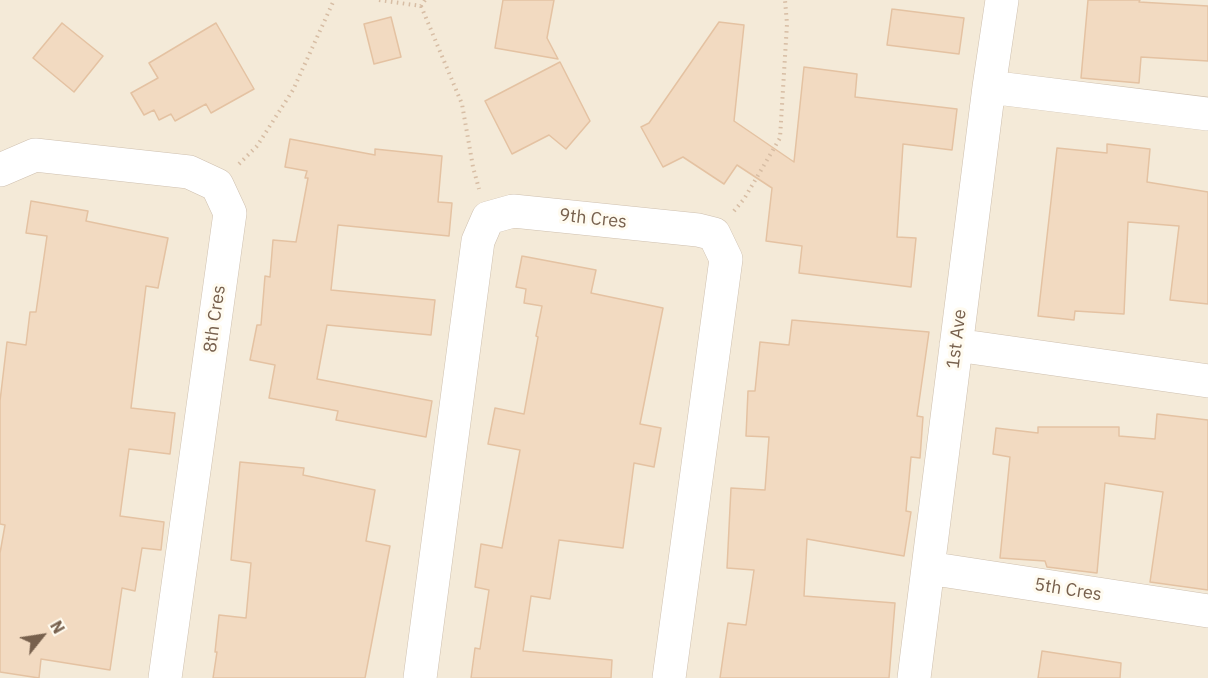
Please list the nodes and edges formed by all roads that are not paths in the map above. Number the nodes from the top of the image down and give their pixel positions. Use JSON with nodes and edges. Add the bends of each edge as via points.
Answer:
{"nodes":[{"id":1,"x":1002,"y":0,"type":"edge"},
{"id":2,"x":989,"y":87,"type":"junction"},
{"id":3,"x":1208,"y":114,"type":"edge"},
{"id":4,"x":0,"y":170,"type":"edge"},
{"id":5,"x":956,"y":345,"type":"junction"},
{"id":6,"x":1208,"y":381,"type":"edge"},
{"id":7,"x":928,"y":568,"type":"junction"},
{"id":8,"x":1208,"y":611,"type":"edge"},
{"id":9,"x":165,"y":678,"type":"edge"},
{"id":10,"x":420,"y":678,"type":"edge"},
{"id":11,"x":669,"y":678,"type":"edge"},
{"id":12,"x":914,"y":678,"type":"edge"}],
"edges":[{"from":1,"to":2,"type":"street","name":"1st Ave"},
{"from":2,"to":3,"type":"street"},
{"from":2,"to":5,"type":"street","name":"1st Ave"},
{"from":4,"to":9,"type":"street","name":"8th Cres","via":[[35,155],[189,172],[217,185],[230,213]]},
{"from":5,"to":6,"type":"street"},
{"from":5,"to":7,"type":"street","name":"1st Ave"},
{"from":7,"to":8,"type":"street","name":"5th Cres"},
{"from":7,"to":12,"type":"street","name":"1st Ave"},
{"from":10,"to":11,"type":"street","name":"9th Cres","via":[[478,241],[488,218],[513,211],[698,230],[714,234],[726,259]]}]}
